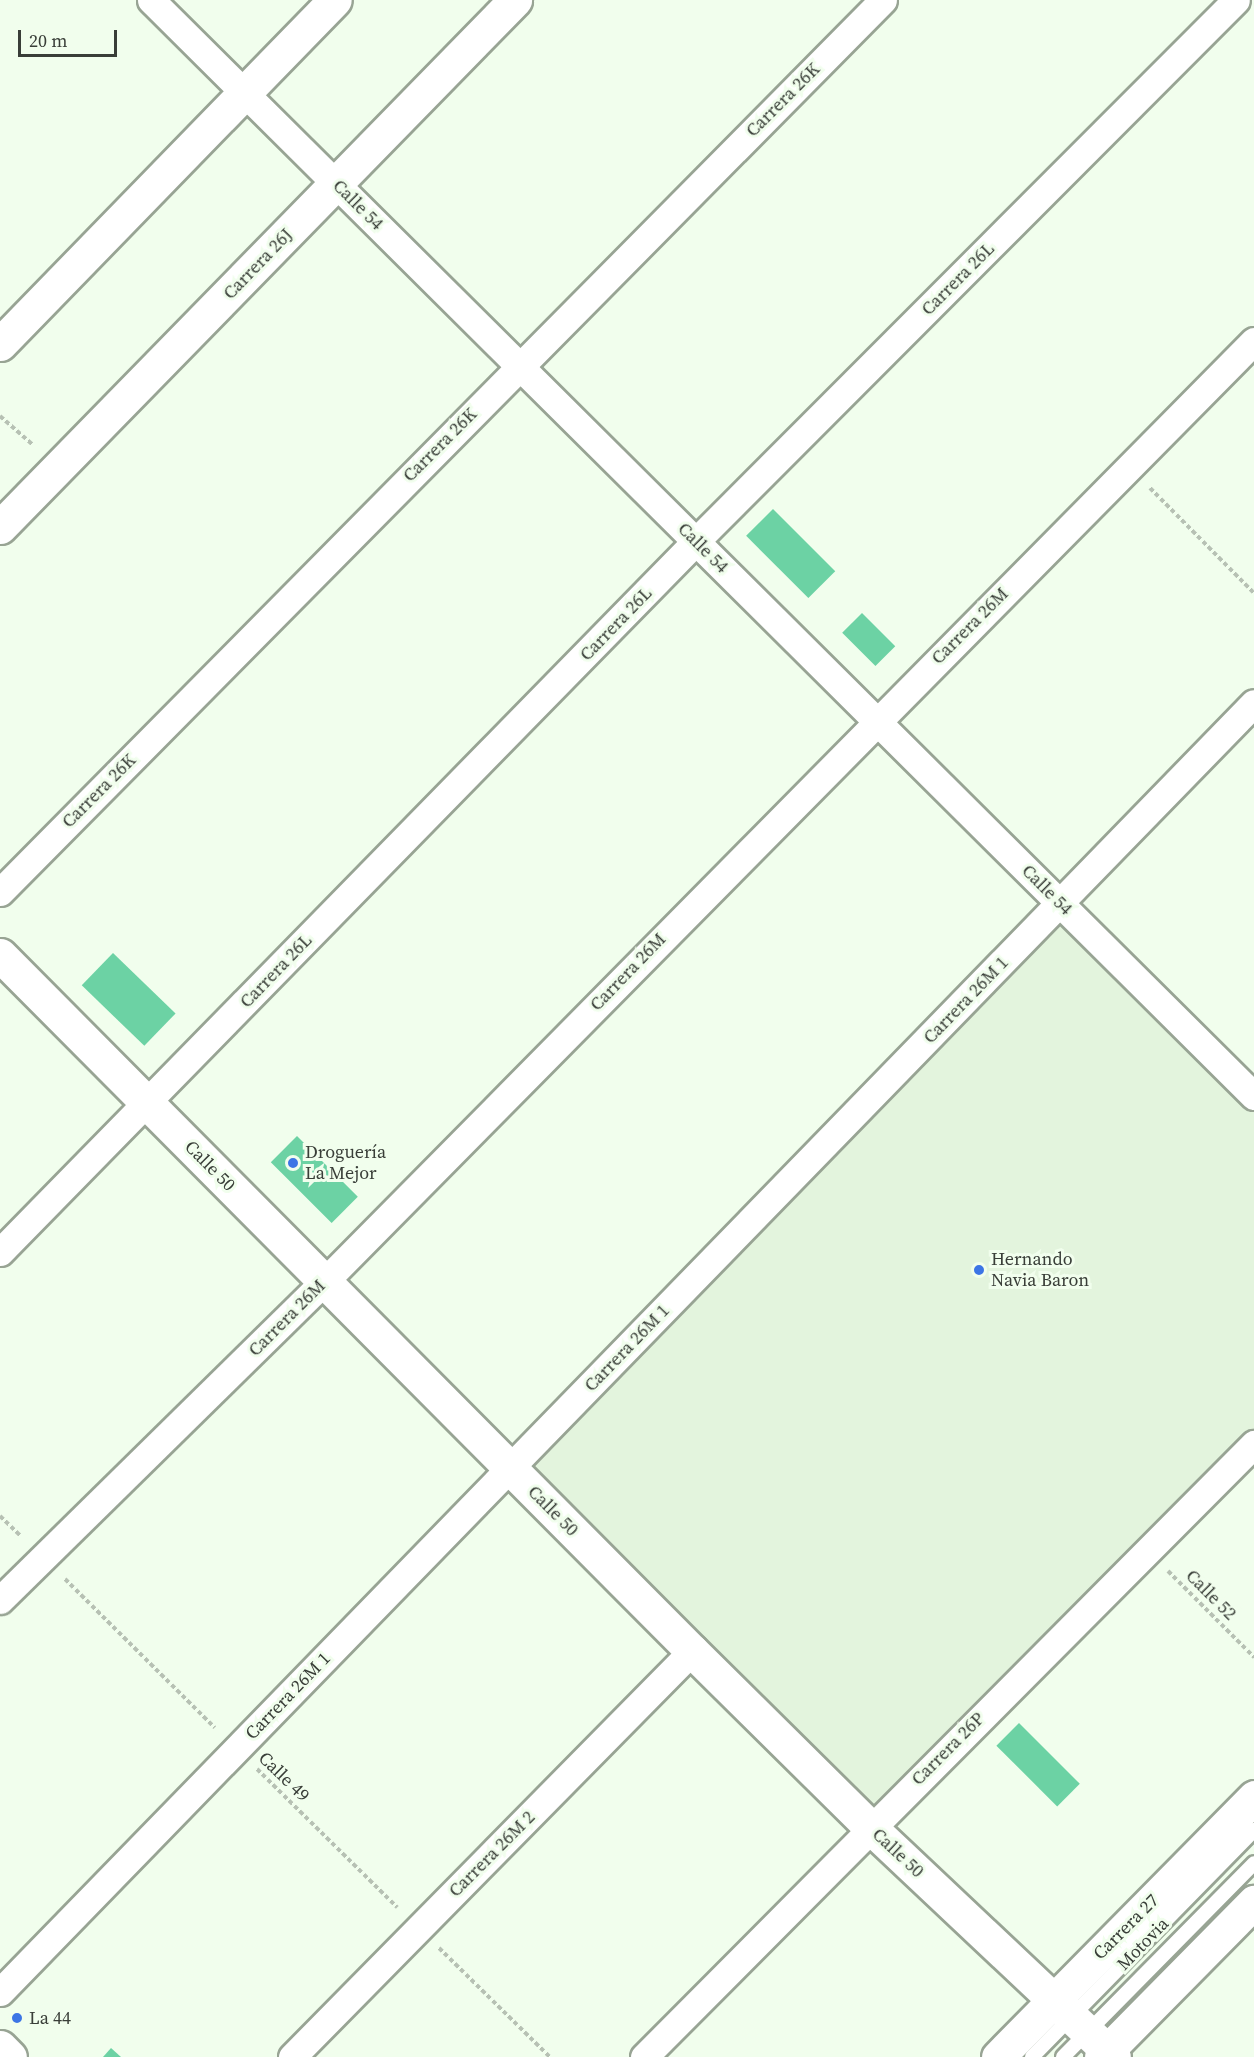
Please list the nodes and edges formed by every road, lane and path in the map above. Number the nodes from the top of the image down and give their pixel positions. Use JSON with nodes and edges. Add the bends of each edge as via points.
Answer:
{"nodes":[{"id":1,"x":151,"y":0,"type":"edge"},
{"id":2,"x":335,"y":0,"type":"edge"},
{"id":3,"x":515,"y":0,"type":"edge"},
{"id":4,"x":883,"y":0,"type":"edge"},
{"id":5,"x":1236,"y":0,"type":"edge"},
{"id":6,"x":245,"y":93,"type":"junction"},
{"id":7,"x":336,"y":184,"type":"junction"},
{"id":8,"x":1254,"y":341,"type":"edge"},
{"id":9,"x":0,"y":344,"type":"edge"},
{"id":10,"x":519,"y":365,"type":"junction"},
{"id":11,"x":0,"y":416,"type":"edge"},
{"id":12,"x":59,"y":467,"type":"junction"},
{"id":13,"x":1130,"y":469,"type":"junction"},
{"id":14,"x":0,"y":526,"type":"edge"},
{"id":15,"x":696,"y":542,"type":"junction"},
{"id":16,"x":1254,"y":593,"type":"edge"},
{"id":17,"x":1254,"y":703,"type":"edge"},
{"id":18,"x":875,"y":720,"type":"junction"},
{"id":19,"x":0,"y":892,"type":"edge"},
{"id":20,"x":1060,"y":903,"type":"junction"},
{"id":21,"x":0,"y":955,"type":"edge"},
{"id":22,"x":1250,"y":1084,"type":"edge"},
{"id":23,"x":146,"y":1103,"type":"junction"},
{"id":24,"x":0,"y":1252,"type":"edge"},
{"id":25,"x":326,"y":1280,"type":"junction"},
{"id":26,"x":1254,"y":1444,"type":"edge"},
{"id":27,"x":510,"y":1468,"type":"junction"},
{"id":28,"x":0,"y":1516,"type":"edge"},
{"id":29,"x":1148,"y":1552,"type":"junction"},
{"id":30,"x":44,"y":1558,"type":"junction"},
{"id":31,"x":0,"y":1600,"type":"edge"},
{"id":32,"x":693,"y":1651,"type":"junction"},
{"id":33,"x":1254,"y":1657,"type":"edge"},
{"id":34,"x":236,"y":1749,"type":"junction"},
{"id":35,"x":1254,"y":1797,"type":"edge"},
{"id":36,"x":870,"y":1827,"type":"junction"},
{"id":37,"x":1254,"y":1830,"type":"edge"},
{"id":38,"x":1254,"y":1863,"type":"edge"},
{"id":39,"x":1254,"y":1902,"type":"edge"},
{"id":40,"x":419,"y":1928,"type":"junction"},
{"id":41,"x":0,"y":1992,"type":"edge"},
{"id":42,"x":1089,"y":2035,"type":"edge"},
{"id":43,"x":0,"y":2047,"type":"edge"},
{"id":44,"x":10,"y":2057,"type":"edge"},
{"id":45,"x":292,"y":2057,"type":"edge"},
{"id":46,"x":550,"y":2057,"type":"edge"},
{"id":47,"x":644,"y":2057,"type":"edge"},
{"id":48,"x":998,"y":2057,"type":"edge"},
{"id":49,"x":1032,"y":2057,"type":"edge"},
{"id":50,"x":1063,"y":2057,"type":"edge"}],
"edges":[{"from":1,"to":6,"type":"street","name":"Calle 54"},
{"from":2,"to":6,"type":"street"},
{"from":3,"to":7,"type":"street","name":"Carrera 26J"},
{"from":4,"to":10,"type":"street","name":"Carrera 26K"},
{"from":5,"to":15,"type":"street","name":"Carrera 26L"},
{"from":6,"to":7,"type":"street","name":"Calle 54"},
{"from":6,"to":9,"type":"street"},
{"from":7,"to":10,"type":"street","name":"Calle 54"},
{"from":7,"to":12,"type":"street","name":"Carrera 26J"},
{"from":8,"to":13,"type":"street","name":"Carrera 26M"},
{"from":10,"to":15,"type":"street","name":"Calle 54"},
{"from":10,"to":19,"type":"street","name":"Carrera 26K"},
{"from":11,"to":12,"type":"path"},
{"from":12,"to":14,"type":"street","name":"Carrera 26J"},
{"from":13,"to":16,"type":"path"},
{"from":13,"to":18,"type":"street","name":"Carrera 26M"},
{"from":15,"to":18,"type":"street","name":"Calle 54"},
{"from":15,"to":23,"type":"street","name":"Carrera 26L"},
{"from":17,"to":20,"type":"street","name":"Carrera 26M 1"},
{"from":18,"to":20,"type":"street","name":"Calle 54"},
{"from":18,"to":25,"type":"street","name":"Carrera 26M"},
{"from":20,"to":22,"type":"street","name":"Calle 54"},
{"from":20,"to":27,"type":"street","name":"Carrera 26M 1"},
{"from":21,"to":23,"type":"street","name":"Calle 50"},
{"from":23,"to":24,"type":"street","name":"Carrera 26L"},
{"from":23,"to":25,"type":"street","name":"Calle 50"},
{"from":25,"to":27,"type":"street","name":"Calle 50"},
{"from":25,"to":30,"type":"street","name":"Carrera 26M"},
{"from":26,"to":29,"type":"street","name":"Carrera 26P"},
{"from":27,"to":32,"type":"street","name":"Calle 50"},
{"from":27,"to":34,"type":"street","name":"Carrera 26M 1"},
{"from":28,"to":30,"type":"path","name":"Calle 49"},
{"from":29,"to":33,"type":"path","name":"Calle 52"},
{"from":29,"to":36,"type":"street","name":"Carrera 26P"},
{"from":30,"to":31,"type":"street","name":"Carrera 26M"},
{"from":30,"to":34,"type":"path","name":"Calle 49"},
{"from":32,"to":36,"type":"street","name":"Calle 50"},
{"from":32,"to":40,"type":"street","name":"Carrera 26M 2"},
{"from":34,"to":40,"type":"path","name":"Calle 49"},
{"from":34,"to":41,"type":"street","name":"Carrera 26M 1"},
{"from":35,"to":42,"type":"street","name":"Carrera 27"},
{"from":36,"to":42,"type":"street","name":"Calle 50"},
{"from":36,"to":47,"type":"street","name":"Carrera 26P"},
{"from":37,"to":42,"type":"lane","name":"Motovia"},
{"from":38,"to":42,"type":"lane","name":"Motovia"},
{"from":39,"to":42,"type":"street","name":"Carrera 27"},
{"from":40,"to":45,"type":"street","name":"Carrera 26M 2"},
{"from":40,"to":46,"type":"path","name":"Calle 49"},
{"from":42,"to":48,"type":"street","name":"Carrera 27"},
{"from":42,"to":49,"type":"lane","name":"Motovia"},
{"from":42,"to":50,"type":"lane","name":"Motovia"},
{"from":43,"to":44,"type":"street"}]}
